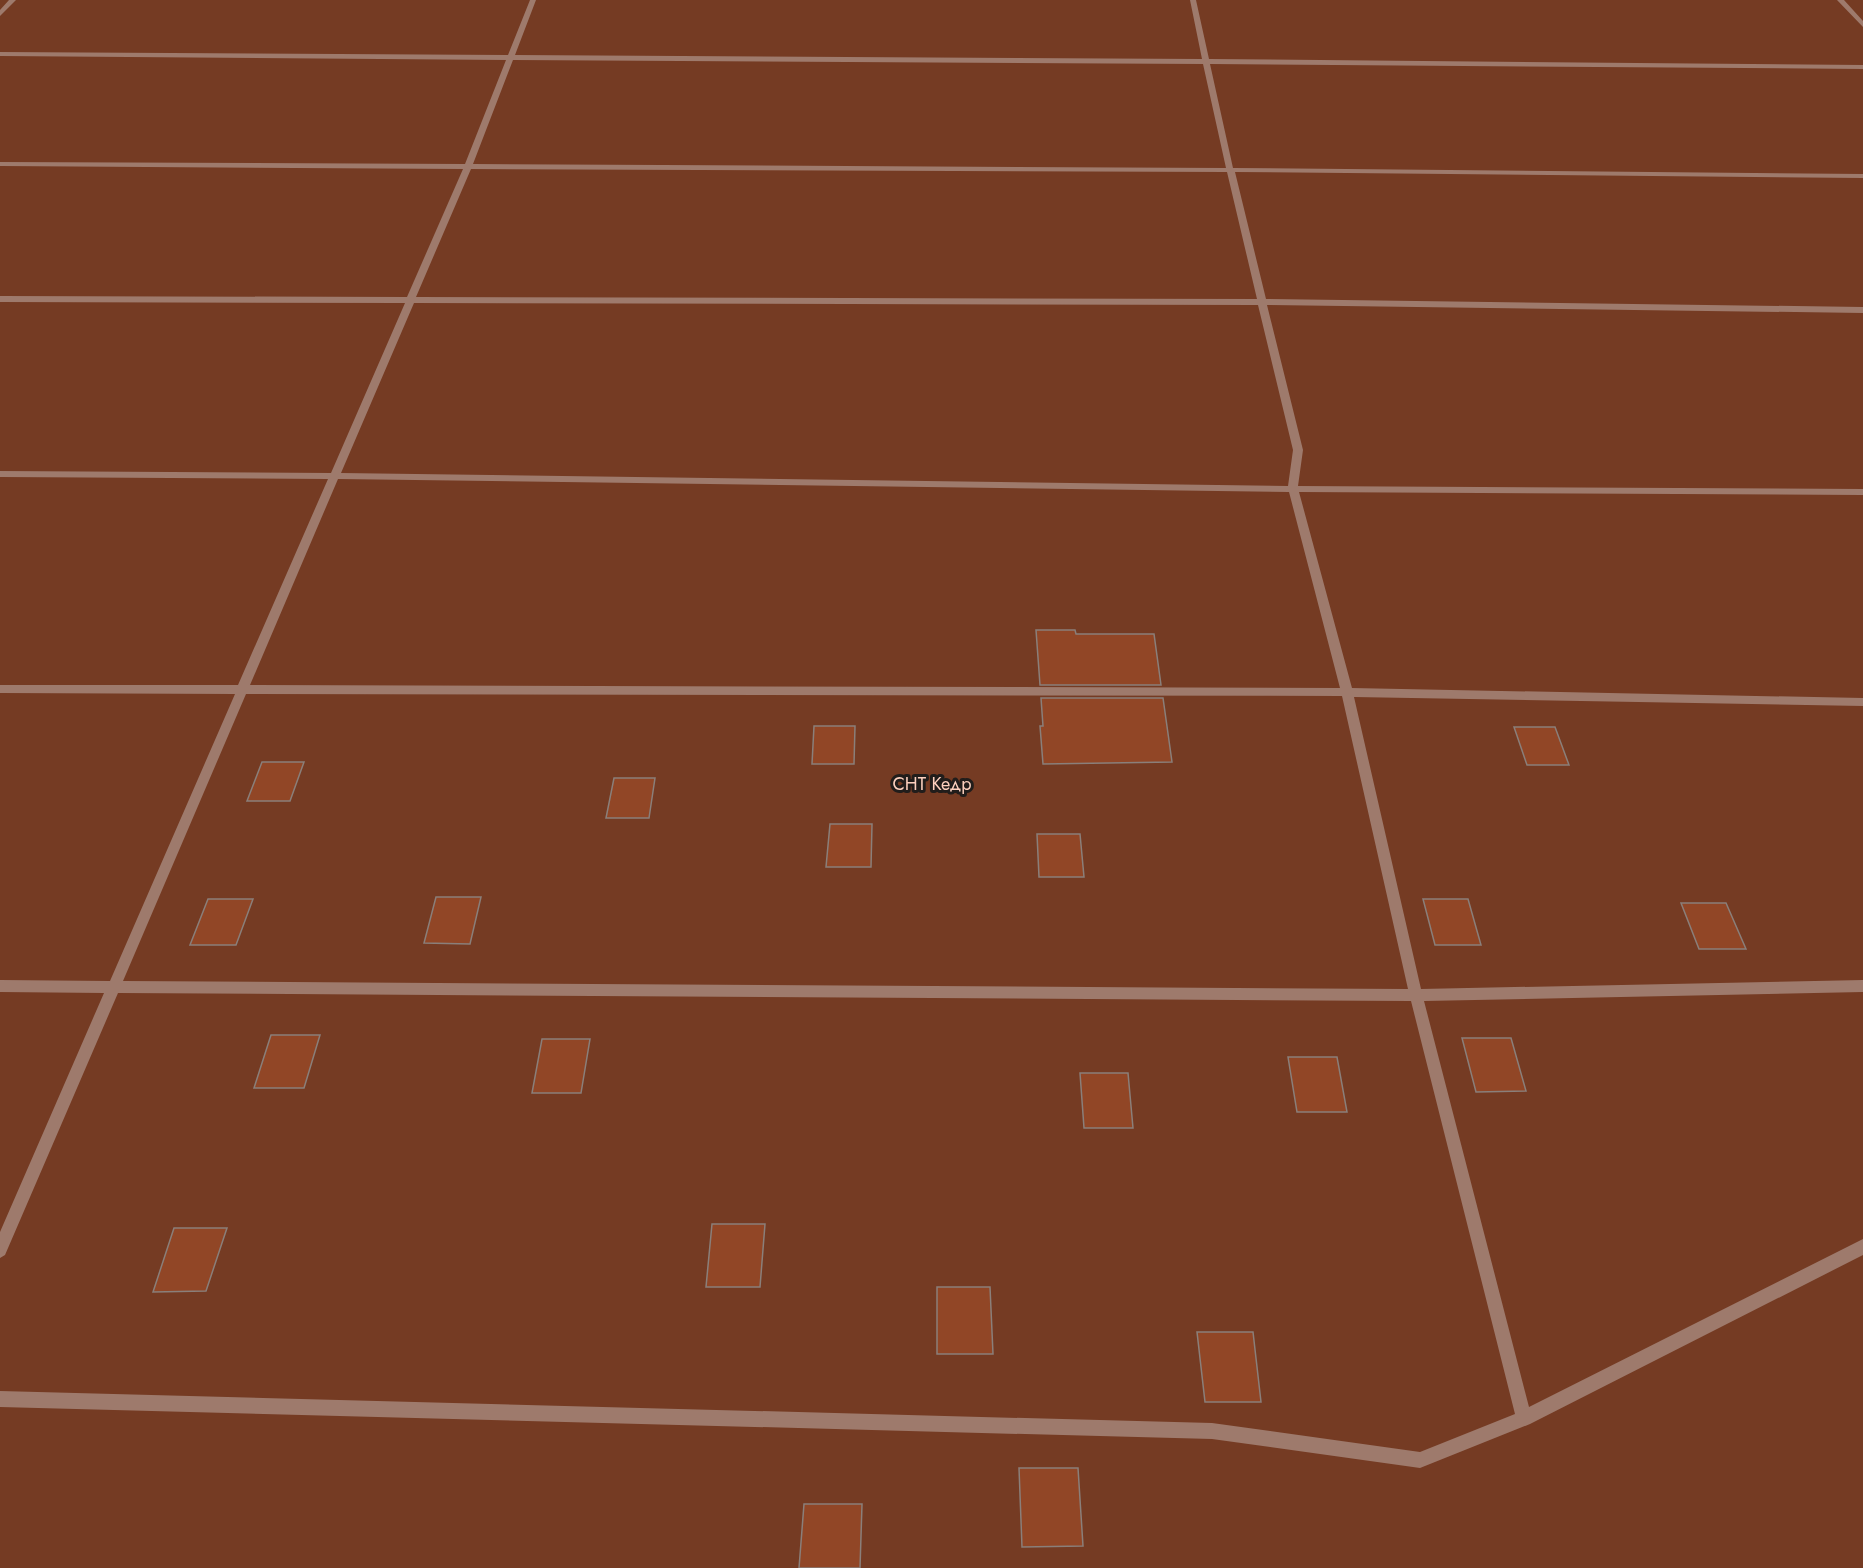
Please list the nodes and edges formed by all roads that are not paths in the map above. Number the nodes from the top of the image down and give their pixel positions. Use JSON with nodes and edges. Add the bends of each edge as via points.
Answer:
{"nodes":[{"id":1,"x":13,"y":0,"type":"edge"},
{"id":2,"x":533,"y":0,"type":"edge"},
{"id":3,"x":1193,"y":0,"type":"edge"},
{"id":4,"x":1840,"y":0,"type":"edge"},
{"id":5,"x":0,"y":14,"type":"edge"},
{"id":6,"x":1863,"y":25,"type":"edge"},
{"id":7,"x":0,"y":54,"type":"edge"},
{"id":8,"x":510,"y":58,"type":"junction"},
{"id":9,"x":1205,"y":60,"type":"junction"},
{"id":10,"x":1863,"y":67,"type":"edge"},
{"id":11,"x":0,"y":164,"type":"edge"},
{"id":12,"x":468,"y":167,"type":"junction"},
{"id":13,"x":1230,"y":170,"type":"junction"},
{"id":14,"x":1863,"y":176,"type":"edge"},
{"id":15,"x":0,"y":299,"type":"edge"},
{"id":16,"x":410,"y":300,"type":"junction"},
{"id":17,"x":1264,"y":302,"type":"junction"},
{"id":18,"x":1863,"y":310,"type":"edge"},
{"id":19,"x":0,"y":474,"type":"edge"},
{"id":20,"x":334,"y":476,"type":"junction"},
{"id":21,"x":1293,"y":489,"type":"junction"},
{"id":22,"x":1863,"y":492,"type":"edge"},
{"id":23,"x":243,"y":688,"type":"junction"},
{"id":24,"x":0,"y":689,"type":"edge"},
{"id":25,"x":1347,"y":692,"type":"junction"},
{"id":26,"x":1863,"y":702,"type":"edge"},
{"id":27,"x":0,"y":986,"type":"edge"},
{"id":28,"x":1863,"y":986,"type":"edge"},
{"id":29,"x":115,"y":987,"type":"junction"},
{"id":30,"x":1416,"y":995,"type":"junction"},
{"id":31,"x":1863,"y":1247,"type":"edge"},
{"id":32,"x":0,"y":1250,"type":"edge"},
{"id":33,"x":0,"y":1400,"type":"edge"},
{"id":34,"x":1524,"y":1418,"type":"junction"}],
"edges":[{"from":1,"to":5,"type":"street"},
{"from":2,"to":8,"type":"street"},
{"from":3,"to":9,"type":"street"},
{"from":4,"to":6,"type":"street"},
{"from":7,"to":8,"type":"street"},
{"from":8,"to":9,"type":"street"},
{"from":8,"to":12,"type":"street"},
{"from":9,"to":10,"type":"street"},
{"from":9,"to":13,"type":"street"},
{"from":11,"to":12,"type":"street"},
{"from":12,"to":13,"type":"street"},
{"from":12,"to":16,"type":"street"},
{"from":13,"to":14,"type":"street"},
{"from":13,"to":17,"type":"street"},
{"from":15,"to":16,"type":"street"},
{"from":16,"to":17,"type":"street"},
{"from":16,"to":20,"type":"street"},
{"from":17,"to":18,"type":"street"},
{"from":17,"to":21,"type":"street","via":[[1298,450]]},
{"from":19,"to":20,"type":"street"},
{"from":20,"to":21,"type":"street"},
{"from":20,"to":23,"type":"street"},
{"from":21,"to":22,"type":"street"},
{"from":21,"to":25,"type":"street"},
{"from":23,"to":24,"type":"street"},
{"from":23,"to":25,"type":"street"},
{"from":23,"to":29,"type":"street"},
{"from":25,"to":26,"type":"street"},
{"from":25,"to":30,"type":"street"},
{"from":27,"to":29,"type":"street"},
{"from":28,"to":30,"type":"street"},
{"from":29,"to":30,"type":"street"},
{"from":29,"to":32,"type":"street"},
{"from":30,"to":34,"type":"street"},
{"from":31,"to":34,"type":"street"},
{"from":33,"to":34,"type":"street","via":[[1212,1431],[1420,1460]]}]}
